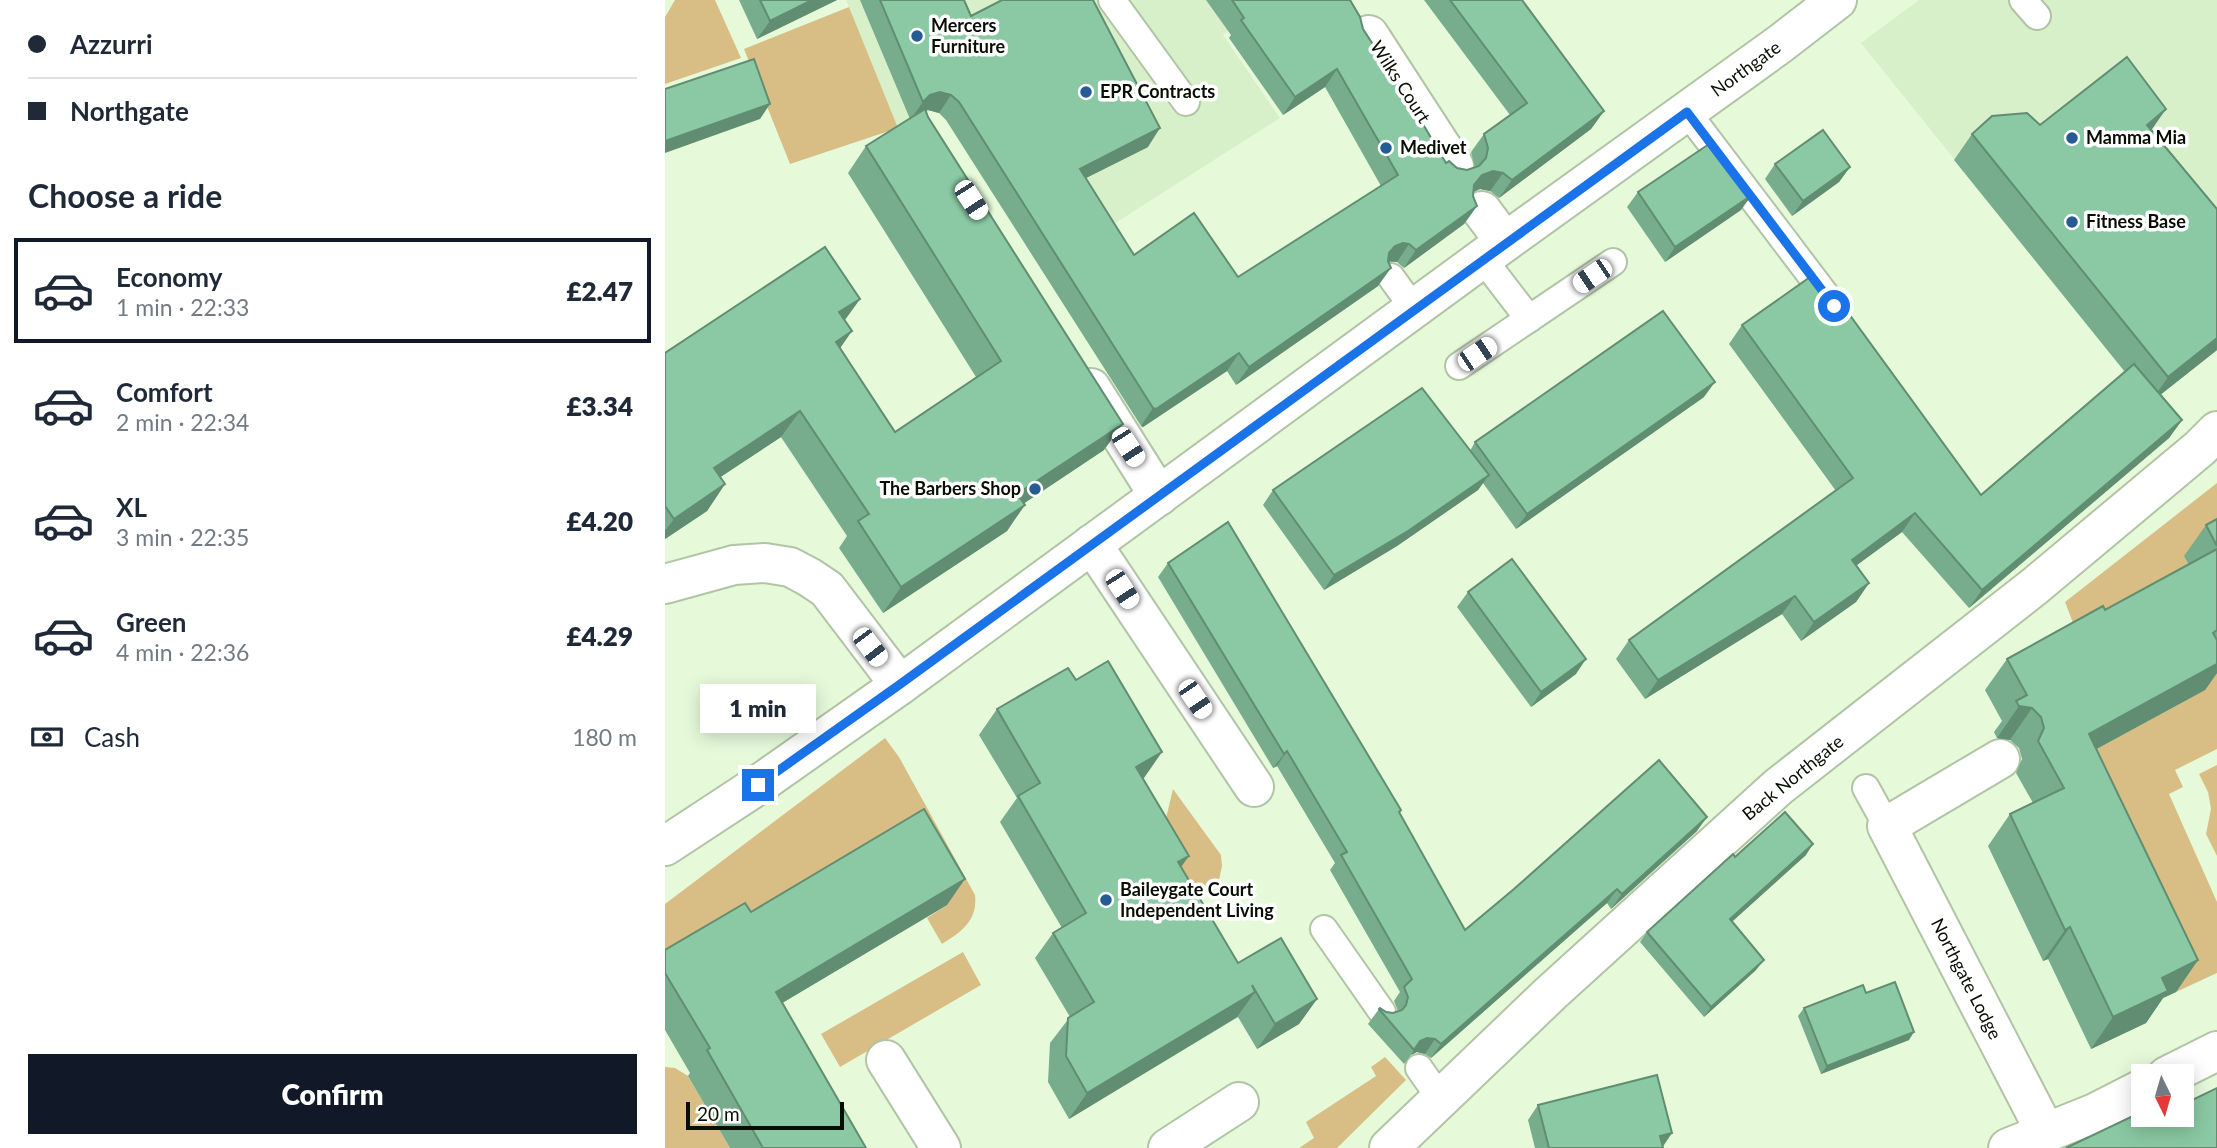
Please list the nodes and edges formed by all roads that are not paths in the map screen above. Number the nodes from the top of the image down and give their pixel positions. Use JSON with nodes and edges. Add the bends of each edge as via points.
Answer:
{"nodes":[{"id":1,"x":1112,"y":0,"type":"edge"},
{"id":2,"x":1837,"y":0,"type":"edge"},
{"id":3,"x":1362,"y":23,"type":"edge"},
{"id":4,"x":1186,"y":102,"type":"dead end"},
{"id":5,"x":1687,"y":112,"type":"junction"},
{"id":6,"x":1454,"y":166,"type":"edge"},
{"id":7,"x":1482,"y":211,"type":"dead end"},
{"id":8,"x":1494,"y":251,"type":"junction"},
{"id":9,"x":1613,"y":262,"type":"dead end"},
{"id":10,"x":1391,"y":277,"type":"edge"},
{"id":11,"x":1834,"y":306,"type":"edge"},
{"id":12,"x":1414,"y":309,"type":"junction"},
{"id":13,"x":1529,"y":319,"type":"junction"},
{"id":14,"x":1076,"y":365,"type":"edge"},
{"id":15,"x":1459,"y":366,"type":"dead end"},
{"id":16,"x":2217,"y":431,"type":"edge"},
{"id":17,"x":1159,"y":496,"type":"junction"},
{"id":18,"x":1093,"y":544,"type":"junction"},
{"id":19,"x":665,"y":584,"type":"edge"},
{"id":20,"x":899,"y":685,"type":"junction"},
{"id":21,"x":2000,"y":759,"type":"dead end"},
{"id":22,"x":1254,"y":788,"type":"dead end"},
{"id":23,"x":1866,"y":788,"type":"dead end"},
{"id":24,"x":1887,"y":826,"type":"junction"},
{"id":25,"x":665,"y":846,"type":"edge"},
{"id":26,"x":1324,"y":929,"type":"dead end"},
{"id":27,"x":1382,"y":1012,"type":"edge"},
{"id":28,"x":2217,"y":1051,"type":"edge"},
{"id":29,"x":886,"y":1060,"type":"dead end"},
{"id":30,"x":2191,"y":1064,"type":"edge"},
{"id":31,"x":2131,"y":1095,"type":"edge"},
{"id":32,"x":1239,"y":1102,"type":"dead end"},
{"id":33,"x":2046,"y":1133,"type":"junction"},
{"id":34,"x":941,"y":1148,"type":"edge"},
{"id":35,"x":1168,"y":1148,"type":"edge"},
{"id":36,"x":1389,"y":1148,"type":"edge"},
{"id":37,"x":2008,"y":1148,"type":"edge"}],
"edges":[{"from":1,"to":4,"type":"lane"},
{"from":2,"to":5,"type":"street","name":"Northgate"},
{"from":3,"to":6,"type":"street","name":"Wilks Court"},
{"from":5,"to":8,"type":"street","name":"Northgate"},
{"from":5,"to":11,"type":"lane"},
{"from":7,"to":8,"type":"street"},
{"from":8,"to":12,"type":"street","name":"Northgate"},
{"from":8,"to":13,"type":"lane"},
{"from":9,"to":13,"type":"lane"},
{"from":10,"to":12,"type":"lane"},
{"from":12,"to":17,"type":"street","name":"Northgate"},
{"from":13,"to":15,"type":"lane"},
{"from":14,"to":17,"type":"street"},
{"from":16,"to":36,"type":"street","name":"Back Northgate","via":[[2035,586],[1778,788],[1581,964],[1430,1083]]},
{"from":17,"to":18,"type":"street","name":"Northgate"},
{"from":18,"to":20,"type":"street","name":"Northgate"},
{"from":18,"to":22,"type":"street"},
{"from":19,"to":20,"type":"street","via":[[734,565],[790,567],[827,589]]},
{"from":20,"to":25,"type":"street","name":"Northgate"},
{"from":21,"to":24,"type":"street"},
{"from":23,"to":24,"type":"lane","name":"Northgate Lodge"},
{"from":24,"to":33,"type":"street","name":"Northgate Lodge"},
{"from":26,"to":27,"type":"lane"},
{"from":28,"to":30,"type":"street"},
{"from":29,"to":34,"type":"street"},
{"from":31,"to":33,"type":"street"},
{"from":32,"to":35,"type":"street"},
{"from":33,"to":37,"type":"street"}]}
